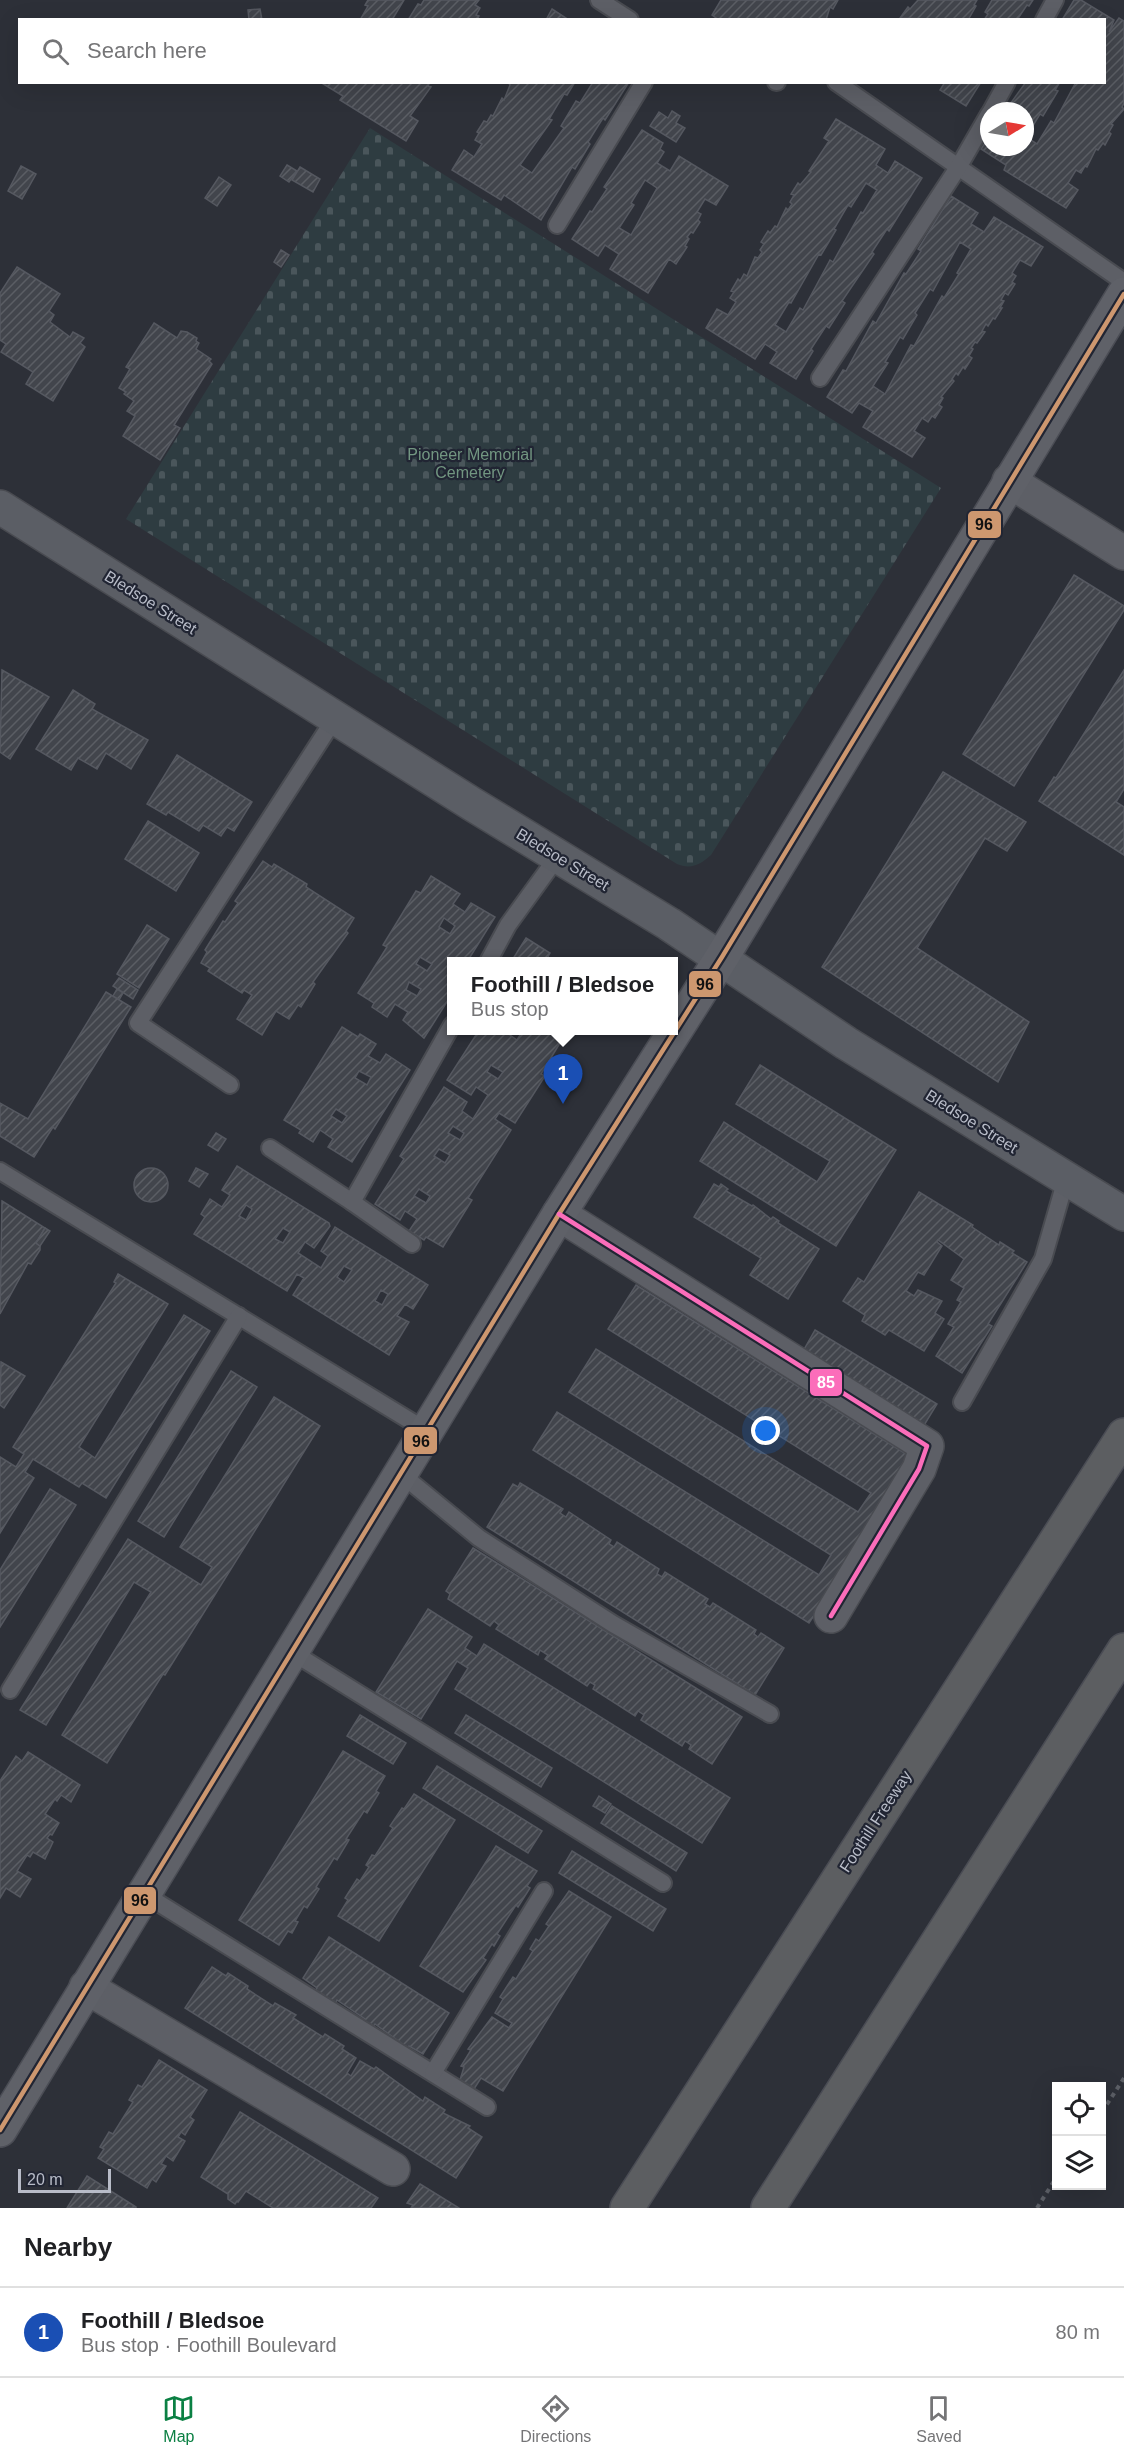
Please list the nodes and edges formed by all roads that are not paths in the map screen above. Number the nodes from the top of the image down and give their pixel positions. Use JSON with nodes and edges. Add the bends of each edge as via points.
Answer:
{"nodes":[{"id":1,"x":599,"y":0,"type":"edge"},
{"id":2,"x":1055,"y":0,"type":"edge"},
{"id":3,"x":627,"y":18,"type":"edge"},
{"id":4,"x":1045,"y":18,"type":"edge"},
{"id":5,"x":643,"y":84,"type":"edge"},
{"id":6,"x":839,"y":84,"type":"edge"},
{"id":7,"x":1006,"y":84,"type":"edge"},
{"id":8,"x":996,"y":102,"type":"edge"},
{"id":9,"x":980,"y":130,"type":"edge"},
{"id":10,"x":959,"y":166,"type":"junction"},
{"id":11,"x":557,"y":225,"type":"dead end"},
{"id":12,"x":1124,"y":282,"type":"edge"},
{"id":13,"x":1124,"y":294,"type":"edge"},
{"id":14,"x":820,"y":378,"type":"dead end"},
{"id":15,"x":1009,"y":481,"type":"junction"},
{"id":16,"x":0,"y":507,"type":"edge"},
{"id":17,"x":1124,"y":553,"type":"edge"},
{"id":18,"x":335,"y":718,"type":"junction"},
{"id":19,"x":558,"y":856,"type":"junction"},
{"id":20,"x":491,"y":957,"type":"edge"},
{"id":21,"x":722,"y":957,"type":"junction"},
{"id":22,"x":678,"y":1026,"type":"edge"},
{"id":23,"x":447,"y":1034,"type":"edge"},
{"id":24,"x":673,"y":1035,"type":"edge"},
{"id":25,"x":230,"y":1085,"type":"dead end"},
{"id":26,"x":270,"y":1148,"type":"dead end"},
{"id":27,"x":0,"y":1171,"type":"edge"},
{"id":28,"x":1066,"y":1179,"type":"junction"},
{"id":29,"x":352,"y":1202,"type":"junction"},
{"id":30,"x":1119,"y":1211,"type":"edge"},
{"id":31,"x":559,"y":1214,"type":"junction"},
{"id":32,"x":412,"y":1244,"type":"dead end"},
{"id":33,"x":239,"y":1316,"type":"junction"},
{"id":34,"x":962,"y":1402,"type":"dead end"},
{"id":35,"x":427,"y":1431,"type":"junction"},
{"id":36,"x":1124,"y":1435,"type":"edge"},
{"id":37,"x":401,"y":1474,"type":"junction"},
{"id":38,"x":831,"y":1616,"type":"dead end"},
{"id":39,"x":1124,"y":1650,"type":"edge"},
{"id":40,"x":292,"y":1652,"type":"junction"},
{"id":41,"x":10,"y":1690,"type":"dead end"},
{"id":42,"x":770,"y":1714,"type":"dead end"},
{"id":43,"x":663,"y":1883,"type":"dead end"},
{"id":44,"x":544,"y":1890,"type":"dead end"},
{"id":45,"x":144,"y":1894,"type":"junction"},
{"id":46,"x":86,"y":1987,"type":"junction"},
{"id":47,"x":434,"y":2073,"type":"junction"},
{"id":48,"x":488,"y":2107,"type":"dead end"},
{"id":49,"x":0,"y":2130,"type":"edge"},
{"id":50,"x":393,"y":2169,"type":"dead end"},
{"id":51,"x":627,"y":2208,"type":"edge"},
{"id":52,"x":768,"y":2208,"type":"edge"}],
"edges":[{"from":1,"to":3,"type":"lane"},
{"from":2,"to":4,"type":"lane"},
{"from":5,"to":11,"type":"lane"},
{"from":6,"to":10,"type":"lane"},
{"from":7,"to":8,"type":"lane"},
{"from":9,"to":10,"type":"lane"},
{"from":10,"to":12,"type":"lane"},
{"from":10,"to":14,"type":"lane"},
{"from":13,"to":15,"type":"main road"},
{"from":15,"to":17,"type":"street"},
{"from":15,"to":21,"type":"main road"},
{"from":16,"to":18,"type":"street","name":"Bledsoe Street"},
{"from":18,"to":19,"type":"street","name":"Bledsoe Street"},
{"from":18,"to":25,"type":"lane","via":[[138,1023]]},
{"from":19,"to":20,"type":"lane","via":[[508,925]]},
{"from":19,"to":21,"type":"street","name":"Bledsoe Street"},
{"from":21,"to":22,"type":"main road"},
{"from":21,"to":28,"type":"street","name":"Bledsoe Street","via":[[846,1043]]},
{"from":23,"to":29,"type":"lane"},
{"from":24,"to":31,"type":"main road"},
{"from":26,"to":29,"type":"lane"},
{"from":27,"to":33,"type":"lane"},
{"from":28,"to":30,"type":"street","name":"Bledsoe Street"},
{"from":28,"to":34,"type":"lane","via":[[1043,1259]]},
{"from":29,"to":32,"type":"lane"},
{"from":31,"to":35,"type":"main road"},
{"from":31,"to":38,"type":"street","via":[[927,1446],[919,1469]]},
{"from":33,"to":35,"type":"lane"},
{"from":33,"to":41,"type":"lane"},
{"from":35,"to":37,"type":"main road"},
{"from":36,"to":51,"type":"highway","name":"Foothill Freeway"},
{"from":37,"to":40,"type":"main road"},
{"from":37,"to":42,"type":"lane","via":[[478,1538],[613,1624]]},
{"from":39,"to":52,"type":"highway"},
{"from":40,"to":43,"type":"lane"},
{"from":40,"to":45,"type":"main road"},
{"from":44,"to":47,"type":"lane"},
{"from":45,"to":46,"type":"main road"},
{"from":45,"to":47,"type":"lane"},
{"from":46,"to":49,"type":"main road"},
{"from":46,"to":50,"type":"street"},
{"from":47,"to":48,"type":"lane"}]}
